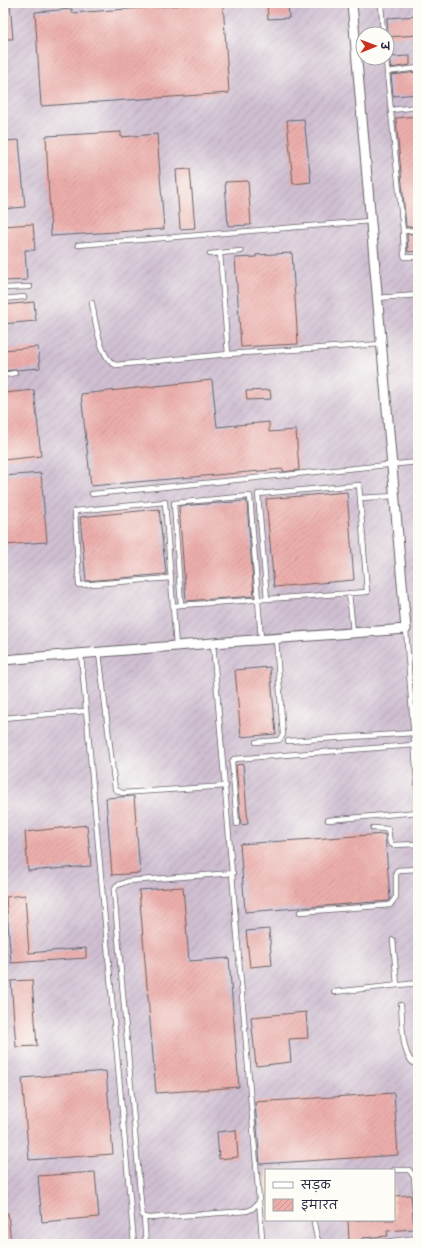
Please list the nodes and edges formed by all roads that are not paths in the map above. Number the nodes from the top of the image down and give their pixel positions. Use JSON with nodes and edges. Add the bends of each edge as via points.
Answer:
{"nodes":[{"id":1,"x":352,"y":3,"type":"edge"},
{"id":2,"x":381,"y":3,"type":"edge"},
{"id":3,"x":382,"y":26,"type":"edge"},
{"id":4,"x":387,"y":66,"type":"edge"},
{"id":5,"x":418,"y":68,"type":"edge"},
{"id":6,"x":387,"y":72,"type":"junction"},
{"id":7,"x":418,"y":107,"type":"edge"},
{"id":8,"x":391,"y":110,"type":"junction"},
{"id":9,"x":370,"y":221,"type":"junction"},
{"id":10,"x":403,"y":230,"type":"junction"},
{"id":11,"x":418,"y":230,"type":"edge"},
{"id":12,"x":78,"y":245,"type":"dead end"},
{"id":13,"x":241,"y":251,"type":"dead end"},
{"id":14,"x":220,"y":253,"type":"junction"},
{"id":15,"x":210,"y":254,"type":"dead end"},
{"id":16,"x":418,"y":257,"type":"edge"},
{"id":17,"x":30,"y":287,"type":"dead end"},
{"id":18,"x":3,"y":288,"type":"edge"},
{"id":19,"x":418,"y":295,"type":"edge"},
{"id":20,"x":24,"y":297,"type":"dead end"},
{"id":21,"x":377,"y":298,"type":"junction"},
{"id":22,"x":3,"y":300,"type":"edge"},
{"id":23,"x":92,"y":303,"type":"dead end"},
{"id":24,"x":382,"y":344,"type":"junction"},
{"id":25,"x":228,"y":354,"type":"junction"},
{"id":26,"x":15,"y":373,"type":"dead end"},
{"id":27,"x":3,"y":376,"type":"edge"},
{"id":28,"x":418,"y":462,"type":"edge"},
{"id":29,"x":393,"y":465,"type":"junction"},
{"id":30,"x":92,"y":494,"type":"dead end"},
{"id":31,"x":395,"y":496,"type":"junction"},
{"id":32,"x":360,"y":498,"type":"junction"},
{"id":33,"x":171,"y":578,"type":"junction"},
{"id":34,"x":349,"y":594,"type":"junction"},
{"id":35,"x":267,"y":599,"type":"junction"},
{"id":36,"x":258,"y":600,"type":"junction"},
{"id":37,"x":181,"y":605,"type":"junction"},
{"id":38,"x":173,"y":606,"type":"junction"},
{"id":39,"x":406,"y":629,"type":"junction"},
{"id":40,"x":353,"y":632,"type":"junction"},
{"id":41,"x":276,"y":638,"type":"junction"},
{"id":42,"x":261,"y":639,"type":"junction"},
{"id":43,"x":213,"y":642,"type":"junction"},
{"id":44,"x":176,"y":646,"type":"junction"},
{"id":45,"x":99,"y":653,"type":"junction"},
{"id":46,"x":81,"y":654,"type":"junction"},
{"id":47,"x":3,"y":660,"type":"edge"},
{"id":48,"x":85,"y":711,"type":"junction"},
{"id":49,"x":3,"y":718,"type":"edge"},
{"id":50,"x":414,"y":733,"type":"junction"},
{"id":51,"x":288,"y":741,"type":"dead end"},
{"id":52,"x":256,"y":742,"type":"dead end"},
{"id":53,"x":414,"y":745,"type":"junction"},
{"id":54,"x":226,"y":786,"type":"junction"},
{"id":55,"x":418,"y":796,"type":"edge"},
{"id":56,"x":418,"y":812,"type":"edge"},
{"id":57,"x":328,"y":820,"type":"dead end"},
{"id":58,"x":237,"y":824,"type":"dead end"},
{"id":59,"x":372,"y":828,"type":"dead end"},
{"id":60,"x":418,"y":844,"type":"edge"},
{"id":61,"x":418,"y":869,"type":"edge"},
{"id":62,"x":233,"y":873,"type":"junction"},
{"id":63,"x":300,"y":912,"type":"dead end"},
{"id":64,"x":393,"y":940,"type":"dead end"},
{"id":65,"x":418,"y":983,"type":"edge"},
{"id":66,"x":397,"y":985,"type":"junction"},
{"id":67,"x":334,"y":992,"type":"dead end"},
{"id":68,"x":401,"y":1005,"type":"dead end"},
{"id":69,"x":418,"y":1065,"type":"edge"},
{"id":70,"x":395,"y":1170,"type":"edge"},
{"id":71,"x":259,"y":1202,"type":"junction"},
{"id":72,"x":144,"y":1217,"type":"junction"},
{"id":73,"x":314,"y":1223,"type":"dead end"},
{"id":74,"x":418,"y":1228,"type":"edge"},
{"id":75,"x":262,"y":1237,"type":"dead end"},
{"id":76,"x":418,"y":1238,"type":"edge"},
{"id":77,"x":134,"y":1244,"type":"edge"},
{"id":78,"x":146,"y":1244,"type":"edge"},
{"id":79,"x":321,"y":1244,"type":"edge"},
{"id":80,"x":366,"y":1244,"type":"edge"}],
"edges":[{"from":1,"to":9,"type":"street"},
{"from":2,"to":3,"type":"lane"},
{"from":4,"to":6,"type":"lane"},
{"from":5,"to":6,"type":"lane"},
{"from":6,"to":8,"type":"lane"},
{"from":7,"to":8,"type":"lane"},
{"from":8,"to":10,"type":"lane"},
{"from":9,"to":12,"type":"lane"},
{"from":9,"to":21,"type":"street"},
{"from":10,"to":11,"type":"lane"},
{"from":10,"to":16,"type":"lane","via":[[405,257]]},
{"from":13,"to":14,"type":"lane"},
{"from":14,"to":15,"type":"lane"},
{"from":14,"to":25,"type":"lane"},
{"from":17,"to":18,"type":"lane"},
{"from":19,"to":21,"type":"lane"},
{"from":20,"to":22,"type":"lane"},
{"from":21,"to":24,"type":"street"},
{"from":23,"to":25,"type":"lane","via":[[104,352],[112,364]]},
{"from":24,"to":25,"type":"lane"},
{"from":24,"to":29,"type":"street"},
{"from":26,"to":27,"type":"lane"},
{"from":28,"to":29,"type":"lane"},
{"from":29,"to":30,"type":"lane"},
{"from":29,"to":31,"type":"street"},
{"from":31,"to":32,"type":"lane"},
{"from":31,"to":39,"type":"street"},
{"from":32,"to":34,"type":"lane","via":[[367,592]]},
{"from":32,"to":35,"type":"lane","via":[[359,485],[258,494]]},
{"from":33,"to":33,"type":"lane","via":[[165,502],[75,511],[78,585]]},
{"from":33,"to":38,"type":"lane"},
{"from":34,"to":35,"type":"lane"},
{"from":34,"to":40,"type":"lane"},
{"from":35,"to":36,"type":"lane"},
{"from":36,"to":37,"type":"lane"},
{"from":36,"to":37,"type":"lane","via":[[250,496],[174,503]]},
{"from":36,"to":42,"type":"lane"},
{"from":37,"to":38,"type":"lane"},
{"from":38,"to":44,"type":"lane"},
{"from":39,"to":40,"type":"street"},
{"from":39,"to":50,"type":"lane"},
{"from":40,"to":41,"type":"street"},
{"from":41,"to":42,"type":"street"},
{"from":41,"to":52,"type":"lane","via":[[283,735],[279,740]]},
{"from":42,"to":43,"type":"street"},
{"from":43,"to":44,"type":"street"},
{"from":43,"to":54,"type":"lane"},
{"from":44,"to":45,"type":"street"},
{"from":45,"to":46,"type":"street"},
{"from":45,"to":54,"type":"lane","via":[[115,789],[122,793]]},
{"from":46,"to":47,"type":"street"},
{"from":46,"to":48,"type":"lane"},
{"from":48,"to":49,"type":"lane"},
{"from":48,"to":77,"type":"lane"},
{"from":50,"to":51,"type":"lane"},
{"from":50,"to":53,"type":"lane"},
{"from":53,"to":55,"type":"lane"},
{"from":53,"to":58,"type":"lane","via":[[234,759],[232,762]]},
{"from":54,"to":62,"type":"lane"},
{"from":56,"to":57,"type":"lane"},
{"from":59,"to":60,"type":"lane","via":[[388,829],[390,844]]},
{"from":61,"to":63,"type":"lane","via":[[396,872],[396,897],[390,905]]},
{"from":62,"to":71,"type":"lane"},
{"from":62,"to":72,"type":"lane","via":[[128,881],[116,886],[114,891],[140,1207]]},
{"from":64,"to":66,"type":"lane"},
{"from":65,"to":66,"type":"lane"},
{"from":66,"to":67,"type":"lane"},
{"from":68,"to":69,"type":"lane","via":[[406,1052],[412,1062]]},
{"from":70,"to":74,"type":"lane","via":[[409,1170],[414,1177]]},
{"from":71,"to":72,"type":"lane","via":[[247,1211]]},
{"from":71,"to":75,"type":"lane"},
{"from":72,"to":78,"type":"lane"},
{"from":73,"to":79,"type":"lane"},
{"from":76,"to":80,"type":"lane"}]}
